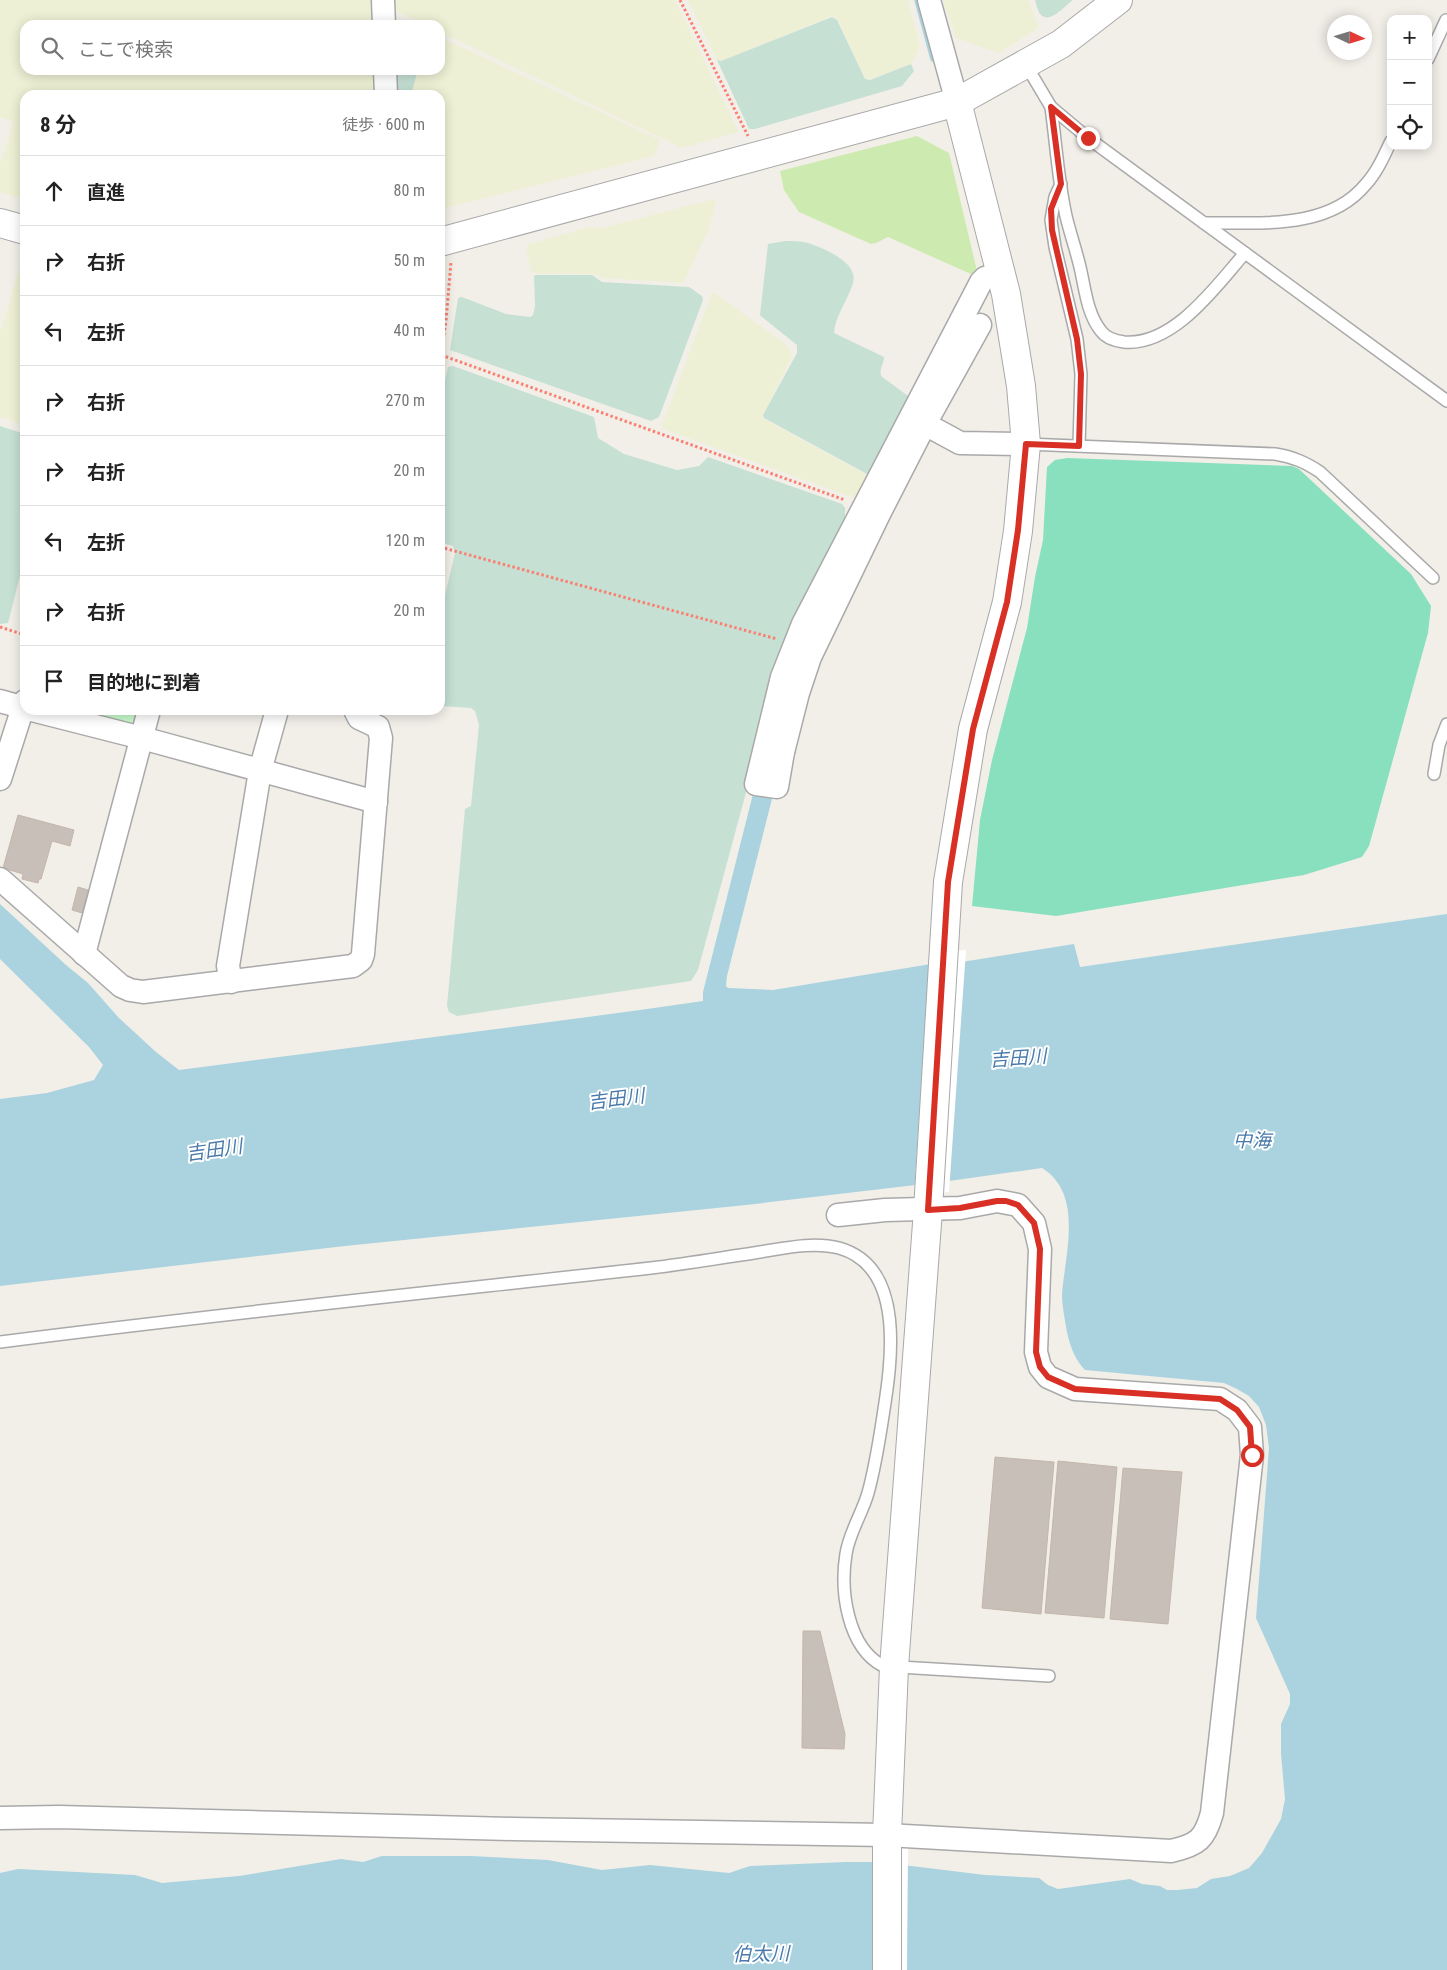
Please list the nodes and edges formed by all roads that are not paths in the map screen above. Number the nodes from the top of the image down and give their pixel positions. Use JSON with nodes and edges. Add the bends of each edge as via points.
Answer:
{"nodes":[{"id":1,"x":383,"y":0,"type":"edge"},
{"id":2,"x":929,"y":0,"type":"edge"},
{"id":3,"x":1118,"y":0,"type":"edge"},
{"id":4,"x":384,"y":20,"type":"edge"},
{"id":5,"x":1446,"y":20,"type":"edge"},
{"id":6,"x":1432,"y":50,"type":"edge"},
{"id":7,"x":1026,"y":65,"type":"junction"},
{"id":8,"x":385,"y":75,"type":"edge"},
{"id":9,"x":386,"y":90,"type":"edge"},
{"id":10,"x":957,"y":102,"type":"junction"},
{"id":11,"x":1051,"y":107,"type":"junction"},
{"id":12,"x":1387,"y":149,"type":"edge"},
{"id":13,"x":1061,"y":184,"type":"junction"},
{"id":14,"x":0,"y":223,"type":"edge"},
{"id":15,"x":1204,"y":223,"type":"junction"},
{"id":16,"x":20,"y":229,"type":"edge"},
{"id":17,"x":446,"y":253,"type":"edge"},
{"id":18,"x":1245,"y":253,"type":"junction"},
{"id":19,"x":1001,"y":272,"type":"junction"},
{"id":20,"x":980,"y":325,"type":"dead end"},
{"id":21,"x":1447,"y":401,"type":"edge"},
{"id":22,"x":925,"y":424,"type":"junction"},
{"id":23,"x":1026,"y":444,"type":"junction"},
{"id":24,"x":1079,"y":446,"type":"junction"},
{"id":25,"x":871,"y":510,"type":"junction"},
{"id":26,"x":1433,"y":578,"type":"dead end"},
{"id":27,"x":0,"y":701,"type":"edge"},
{"id":28,"x":20,"y":706,"type":"edge"},
{"id":29,"x":23,"y":715,"type":"edge"},
{"id":30,"x":56,"y":715,"type":"edge"},
{"id":31,"x":148,"y":715,"type":"edge"},
{"id":32,"x":276,"y":715,"type":"edge"},
{"id":33,"x":358,"y":715,"type":"edge"},
{"id":34,"x":1447,"y":724,"type":"edge"},
{"id":35,"x":142,"y":738,"type":"junction"},
{"id":36,"x":774,"y":749,"type":"junction"},
{"id":37,"x":260,"y":771,"type":"junction"},
{"id":38,"x":1434,"y":774,"type":"dead end"},
{"id":39,"x":0,"y":779,"type":"edge"},
{"id":40,"x":769,"y":786,"type":"dead end"},
{"id":41,"x":376,"y":802,"type":"junction"},
{"id":42,"x":0,"y":879,"type":"edge"},
{"id":43,"x":84,"y":954,"type":"junction"},
{"id":44,"x":231,"y":982,"type":"junction"},
{"id":45,"x":929,"y":1200,"type":"junction"},
{"id":46,"x":838,"y":1215,"type":"dead end"},
{"id":47,"x":0,"y":1342,"type":"edge"},
{"id":48,"x":894,"y":1667,"type":"junction"},
{"id":49,"x":1049,"y":1676,"type":"dead end"},
{"id":50,"x":0,"y":1818,"type":"edge"},
{"id":51,"x":887,"y":1835,"type":"junction"},
{"id":52,"x":887,"y":1970,"type":"edge"}],
"edges":[{"from":1,"to":4,"type":"street"},
{"from":2,"to":10,"type":"street"},
{"from":3,"to":7,"type":"street","via":[[1061,44]]},
{"from":5,"to":6,"type":"lane"},
{"from":7,"to":10,"type":"street"},
{"from":7,"to":11,"type":"lane"},
{"from":8,"to":9,"type":"street"},
{"from":10,"to":17,"type":"street","via":[[758,157]]},
{"from":10,"to":19,"type":"street"},
{"from":11,"to":13,"type":"lane"},
{"from":11,"to":15,"type":"lane"},
{"from":12,"to":15,"type":"lane","via":[[1367,184],[1349,201],[1331,211],[1289,221]]},
{"from":13,"to":18,"type":"lane","via":[[1066,217],[1090,310],[1108,338],[1143,341],[1169,329],[1187,316]]},
{"from":13,"to":24,"type":"lane","via":[[1051,220],[1077,339],[1081,383]]},
{"from":14,"to":16,"type":"street"},
{"from":15,"to":18,"type":"lane"},
{"from":18,"to":21,"type":"lane"},
{"from":19,"to":23,"type":"street","via":[[1021,386]]},
{"from":19,"to":25,"type":"street","via":[[981,282]]},
{"from":20,"to":22,"type":"street"},
{"from":22,"to":23,"type":"street","via":[[960,443]]},
{"from":22,"to":25,"type":"street"},
{"from":23,"to":24,"type":"lane"},
{"from":23,"to":45,"type":"street","via":[[1007,602],[973,729],[948,882]]},
{"from":24,"to":26,"type":"lane","via":[[1275,454],[1300,460],[1320,472]]},
{"from":25,"to":36,"type":"street"},
{"from":25,"to":36,"type":"street","via":[[794,644],[782,678]]},
{"from":27,"to":28,"type":"street"},
{"from":29,"to":39,"type":"street"},
{"from":30,"to":35,"type":"street"},
{"from":31,"to":35,"type":"street"},
{"from":32,"to":37,"type":"street"},
{"from":33,"to":41,"type":"street","via":[[378,727],[380,732]]},
{"from":34,"to":38,"type":"lane"},
{"from":35,"to":37,"type":"street"},
{"from":35,"to":43,"type":"street"},
{"from":36,"to":40,"type":"street","via":[[756,784]]},
{"from":37,"to":41,"type":"street"},
{"from":37,"to":44,"type":"street","via":[[228,966]]},
{"from":41,"to":44,"type":"street","via":[[361,960],[358,964],[349,968]]},
{"from":42,"to":43,"type":"street"},
{"from":43,"to":44,"type":"street","via":[[125,989],[136,992]]},
{"from":45,"to":46,"type":"street","via":[[885,1210]]},
{"from":45,"to":48,"type":"street"},
{"from":45,"to":51,"type":"street","via":[[960,1208],[1006,1201],[1018,1205],[1034,1223],[1040,1249],[1036,1352],[1040,1367],[1048,1377],[1075,1389],[1220,1399],[1237,1410],[1250,1427],[1252,1455],[1212,1813],[1208,1830],[1199,1841],[1187,1848],[1171,1851]]},
{"from":47,"to":48,"type":"lane","via":[[678,1265],[799,1246],[839,1248],[864,1262],[883,1290],[888,1308],[891,1349],[879,1446],[867,1496],[850,1535],[844,1570],[849,1617],[857,1638],[873,1661]]},
{"from":48,"to":49,"type":"lane"},
{"from":48,"to":51,"type":"street"},
{"from":50,"to":51,"type":"street"},
{"from":51,"to":52,"type":"street"}]}
